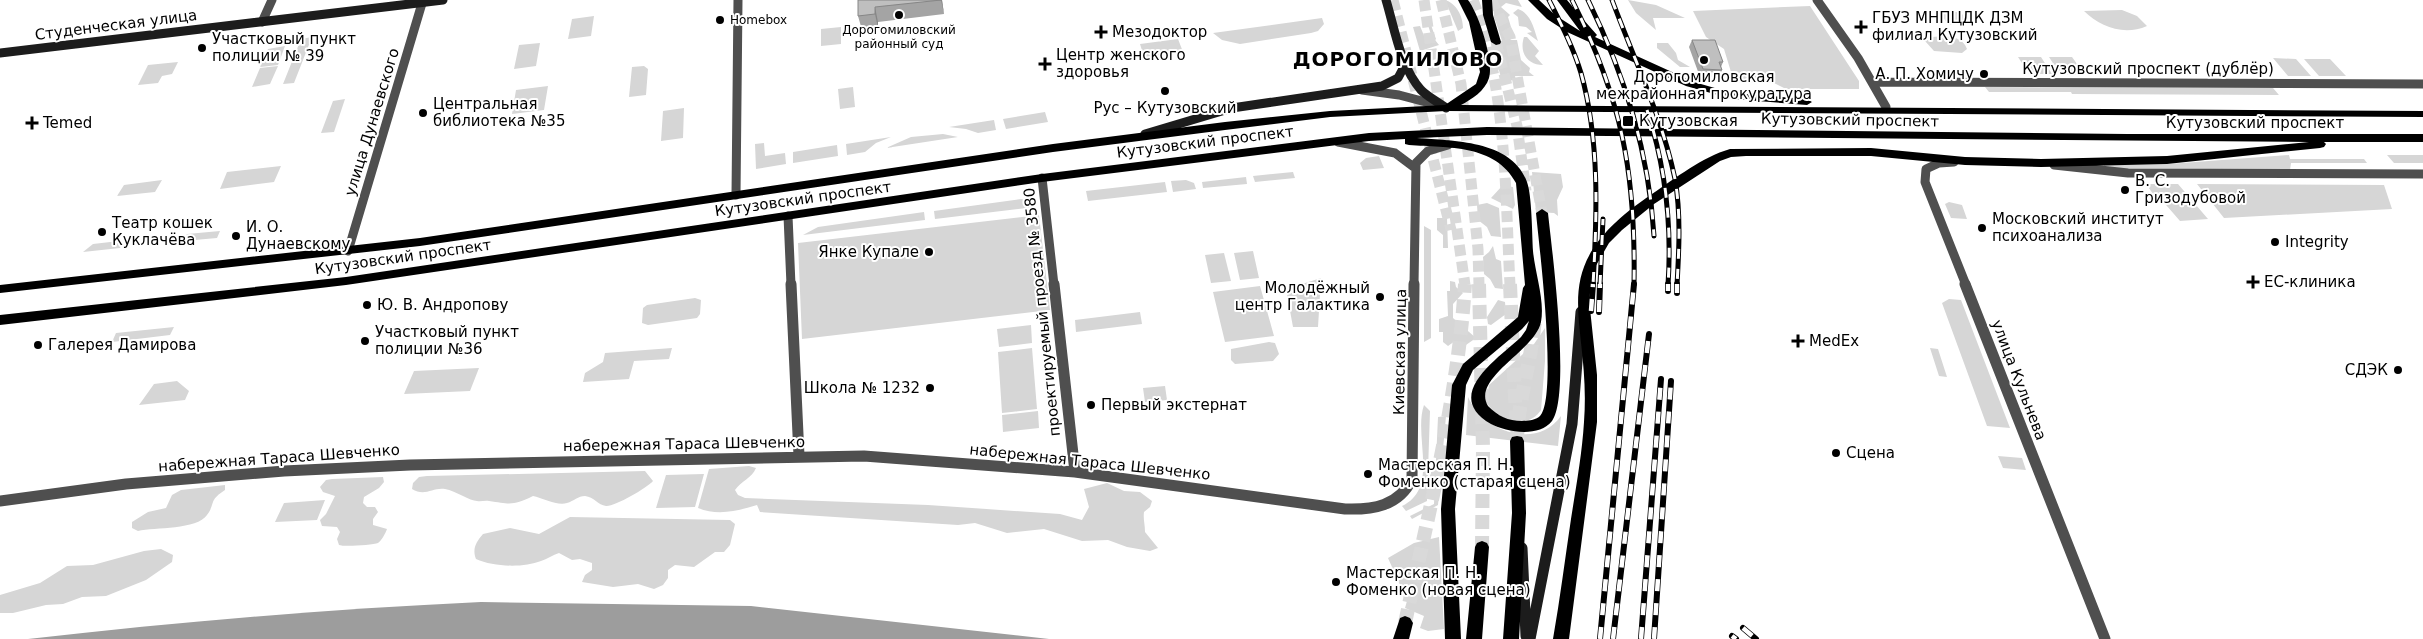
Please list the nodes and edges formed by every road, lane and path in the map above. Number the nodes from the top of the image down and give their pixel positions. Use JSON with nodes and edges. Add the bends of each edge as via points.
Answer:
{"nodes":[{"id":1,"x":272,"y":0,"type":"edge"},
{"id":2,"x":443,"y":0,"type":"edge"},
{"id":3,"x":738,"y":0,"type":"edge"},
{"id":4,"x":1386,"y":0,"type":"edge"},
{"id":5,"x":1454,"y":0,"type":"edge"},
{"id":6,"x":1463,"y":0,"type":"edge"},
{"id":7,"x":1487,"y":0,"type":"edge"},
{"id":8,"x":1533,"y":0,"type":"edge"},
{"id":9,"x":1562,"y":0,"type":"edge"},
{"id":10,"x":1817,"y":0,"type":"edge"},
{"id":11,"x":423,"y":1,"type":"edge"},
{"id":12,"x":262,"y":22,"type":"junction"},
{"id":13,"x":1496,"y":42,"type":"tunnel mouth"},
{"id":14,"x":1479,"y":43,"type":"junction"},
{"id":15,"x":1609,"y":46,"type":"junction"},
{"id":16,"x":0,"y":52,"type":"edge"},
{"id":17,"x":1406,"y":63,"type":"junction"},
{"id":18,"x":1873,"y":82,"type":"junction"},
{"id":19,"x":2423,"y":84,"type":"edge"},
{"id":20,"x":1356,"y":90,"type":"junction"},
{"id":21,"x":1886,"y":107,"type":"junction"},
{"id":22,"x":1446,"y":108,"type":"junction"},
{"id":23,"x":1959,"y":112,"type":"junction"},
{"id":24,"x":2423,"y":114,"type":"edge"},
{"id":25,"x":1136,"y":137,"type":"junction"},
{"id":26,"x":1369,"y":137,"type":"junction"},
{"id":27,"x":2369,"y":138,"type":"junction"},
{"id":28,"x":2423,"y":138,"type":"edge"},
{"id":29,"x":1331,"y":141,"type":"junction"},
{"id":30,"x":1448,"y":145,"type":"junction"},
{"id":31,"x":1965,"y":161,"type":"junction"},
{"id":32,"x":2042,"y":163,"type":"junction"},
{"id":33,"x":1416,"y":168,"type":"junction"},
{"id":34,"x":2423,"y":174,"type":"edge"},
{"id":35,"x":1042,"y":178,"type":"junction"},
{"id":36,"x":736,"y":195,"type":"junction"},
{"id":37,"x":1542,"y":213,"type":"tunnel mouth"},
{"id":38,"x":788,"y":216,"type":"junction"},
{"id":39,"x":348,"y":251,"type":"junction"},
{"id":40,"x":1530,"y":278,"type":"junction"},
{"id":41,"x":0,"y":289,"type":"edge"},
{"id":42,"x":1581,"y":306,"type":"junction"},
{"id":43,"x":0,"y":320,"type":"edge"},
{"id":44,"x":1517,"y":441,"type":"tunnel mouth"},
{"id":45,"x":799,"y":456,"type":"junction"},
{"id":46,"x":1075,"y":472,"type":"junction"},
{"id":47,"x":0,"y":501,"type":"edge"},
{"id":48,"x":1368,"y":509,"type":"joint"},
{"id":49,"x":1519,"y":514,"type":"junction"},
{"id":50,"x":1482,"y":547,"type":"tunnel mouth"},
{"id":51,"x":1405,"y":623,"type":"tunnel mouth"},
{"id":52,"x":1401,"y":639,"type":"edge"},
{"id":53,"x":1453,"y":639,"type":"edge"},
{"id":54,"x":1474,"y":639,"type":"edge"},
{"id":55,"x":1511,"y":639,"type":"edge"},
{"id":56,"x":1526,"y":639,"type":"edge"},
{"id":57,"x":1530,"y":639,"type":"edge"},
{"id":58,"x":1561,"y":639,"type":"edge"},
{"id":59,"x":2104,"y":639,"type":"edge"}],
"edges":[{"from":1,"to":12,"type":"street"},
{"from":2,"to":11,"type":"street","name":"Студенческая улица"},
{"from":3,"to":36,"type":"street"},
{"from":4,"to":17,"type":"street"},
{"from":5,"to":14,"type":"main road"},
{"from":6,"to":14,"type":"main road","via":[[1470,10]]},
{"from":7,"to":13,"type":"main road"},
{"from":8,"to":15,"type":"main road","via":[[1571,30]]},
{"from":9,"to":15,"type":"main road","via":[[1586,31]]},
{"from":10,"to":18,"type":"street"},
{"from":11,"to":12,"type":"street","name":"Студенческая улица"},
{"from":11,"to":39,"type":"street","name":"улица Дунаевского"},
{"from":12,"to":16,"type":"street","name":"Студенческая улица"},
{"from":14,"to":22,"type":"main road","via":[[1486,63],[1485,78],[1474,92]]},
{"from":15,"to":21,"type":"main road","via":[[1690,84],[1716,92],[1752,99]]},
{"from":17,"to":20,"type":"street","via":[[1403,74],[1392,82]]},
{"from":17,"to":22,"type":"street","via":[[1422,90]]},
{"from":18,"to":19,"type":"street","name":"Кутузовский проспект (дублёр)"},
{"from":18,"to":21,"type":"street"},
{"from":20,"to":22,"type":"street","via":[[1399,95]]},
{"from":20,"to":25,"type":"street","via":[[1232,108]]},
{"from":21,"to":23,"type":"main road"},
{"from":22,"to":23,"type":"main road","name":"Кутузовский проспект"},
{"from":22,"to":25,"type":"main road","name":"Кутузовский проспект","via":[[1330,114]]},
{"from":23,"to":24,"type":"main road","name":"Кутузовский проспект"},
{"from":25,"to":36,"type":"main road","name":"Кутузовский проспект"},
{"from":26,"to":27,"type":"main road","name":"Кутузовский проспект","via":[[1571,132]]},
{"from":26,"to":29,"type":"main road","name":"Кутузовский проспект"},
{"from":26,"to":30,"type":"main road"},
{"from":27,"to":28,"type":"main road","name":"Кутузовский проспект"},
{"from":27,"to":32,"type":"main road","via":[[2167,160]]},
{"from":29,"to":33,"type":"street","via":[[1396,153]]},
{"from":29,"to":35,"type":"main road","name":"Кутузовский проспект"},
{"from":30,"to":33,"type":"street","via":[[1420,156]]},
{"from":30,"to":40,"type":"main road","via":[[1496,154],[1518,172],[1522,183]]},
{"from":31,"to":32,"type":"main road"},
{"from":31,"to":42,"type":"main road","via":[[1871,152],[1754,152],[1730,153],[1716,158],[1626,220],[1606,238],[1589,265]]},
{"from":31,"to":59,"type":"street","name":"улица Кульнева","via":[[1930,166],[1926,169],[1925,182]]},
{"from":32,"to":34,"type":"street","via":[[2128,172]]},
{"from":33,"to":48,"type":"street","name":"Киевская улица","via":[[1412,479],[1409,488],[1398,499]]},
{"from":35,"to":38,"type":"main road","name":"Кутузовский проспект"},
{"from":35,"to":46,"type":"street","name":"проектируемый проезд № 3580"},
{"from":36,"to":39,"type":"main road","name":"Кутузовский проспект"},
{"from":37,"to":40,"type":"main road","via":[[1554,345],[1552,403],[1547,417],[1541,422],[1518,426],[1487,415],[1477,393],[1482,380],[1531,333],[1536,305]]},
{"from":38,"to":43,"type":"main road","name":"Кутузовский проспект","via":[[346,281]]},
{"from":38,"to":45,"type":"street"},
{"from":39,"to":41,"type":"main road","name":"Кутузовский проспект"},
{"from":40,"to":53,"type":"main road","via":[[1525,312],[1518,326],[1468,367],[1459,385],[1448,518]]},
{"from":42,"to":57,"type":"street","via":[[1572,424]]},
{"from":42,"to":58,"type":"main road","via":[[1588,350],[1591,430]]},
{"from":44,"to":49,"type":"main road"},
{"from":45,"to":46,"type":"street","name":"набережная Тараса Шевченко","via":[[864,456]]},
{"from":45,"to":47,"type":"street","name":"набережная Тараса Шевченко","via":[[284,471],[126,484]]},
{"from":46,"to":48,"type":"street","name":"набережная Тараса Шевченко","via":[[1346,509]]},
{"from":49,"to":55,"type":"main road"},
{"from":49,"to":56,"type":"street"},
{"from":50,"to":54,"type":"main road"},
{"from":51,"to":52,"type":"main road"}]}
